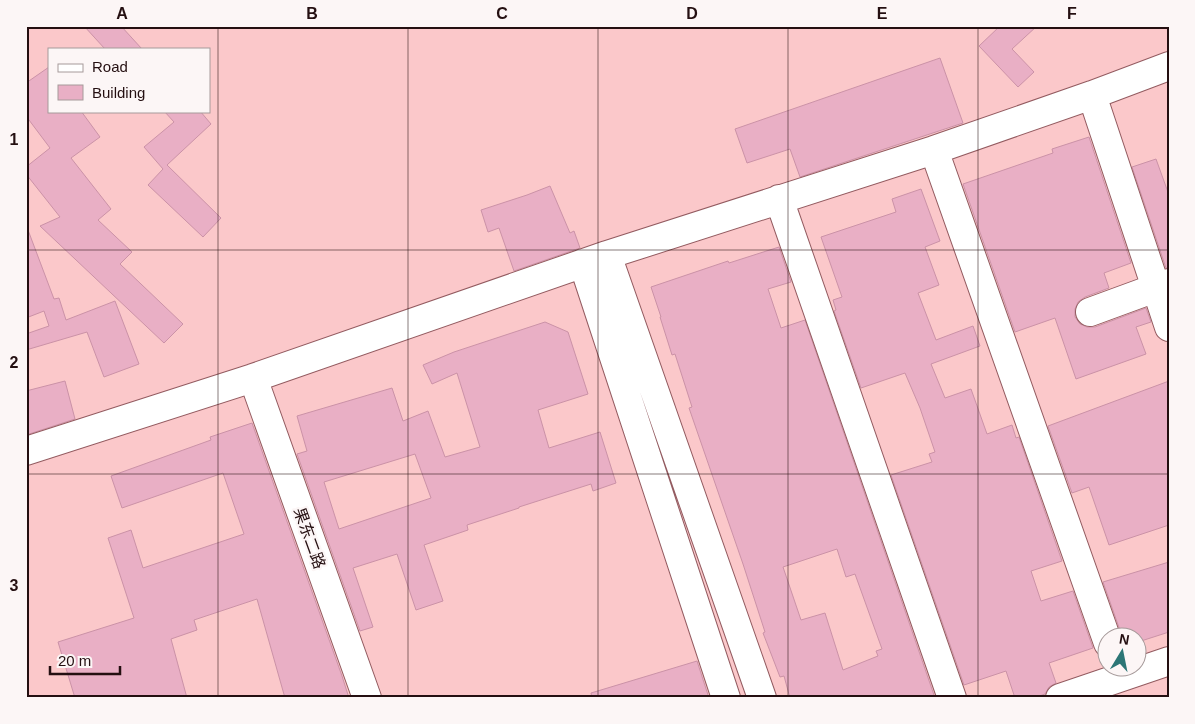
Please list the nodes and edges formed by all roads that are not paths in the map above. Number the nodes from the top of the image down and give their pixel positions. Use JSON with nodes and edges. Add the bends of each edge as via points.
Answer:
{"nodes":[{"id":1,"x":1169,"y":66,"type":"edge"},
{"id":2,"x":1092,"y":95,"type":"junction"},
{"id":3,"x":934,"y":150,"type":"junction"},
{"id":4,"x":779,"y":199,"type":"junction"},
{"id":5,"x":595,"y":259,"type":"junction"},
{"id":6,"x":1162,"y":286,"type":"edge"},
{"id":7,"x":1090,"y":312,"type":"dead end"},
{"id":8,"x":1169,"y":327,"type":"edge"},
{"id":9,"x":253,"y":378,"type":"junction"},
{"id":10,"x":26,"y":451,"type":"edge"},
{"id":11,"x":1102,"y":626,"type":"edge"},
{"id":12,"x":1169,"y":661,"type":"edge"},
{"id":13,"x":1121,"y":681,"type":"edge"},
{"id":14,"x":367,"y":698,"type":"edge"},
{"id":15,"x":726,"y":698,"type":"edge"},
{"id":16,"x":762,"y":698,"type":"edge"},
{"id":17,"x":952,"y":698,"type":"edge"},
{"id":18,"x":1060,"y":698,"type":"edge"}],
"edges":[{"from":1,"to":2,"type":"street"},
{"from":2,"to":3,"type":"street"},
{"from":2,"to":6,"type":"street"},
{"from":3,"to":4,"type":"street"},
{"from":3,"to":11,"type":"street"},
{"from":4,"to":5,"type":"street"},
{"from":4,"to":17,"type":"street"},
{"from":5,"to":9,"type":"street"},
{"from":5,"to":15,"type":"street"},
{"from":5,"to":16,"type":"street"},
{"from":6,"to":7,"type":"street"},
{"from":6,"to":8,"type":"street"},
{"from":9,"to":10,"type":"street"},
{"from":9,"to":14,"type":"street","name":"果东二路"},
{"from":12,"to":13,"type":"street"},
{"from":13,"to":18,"type":"street"}]}
